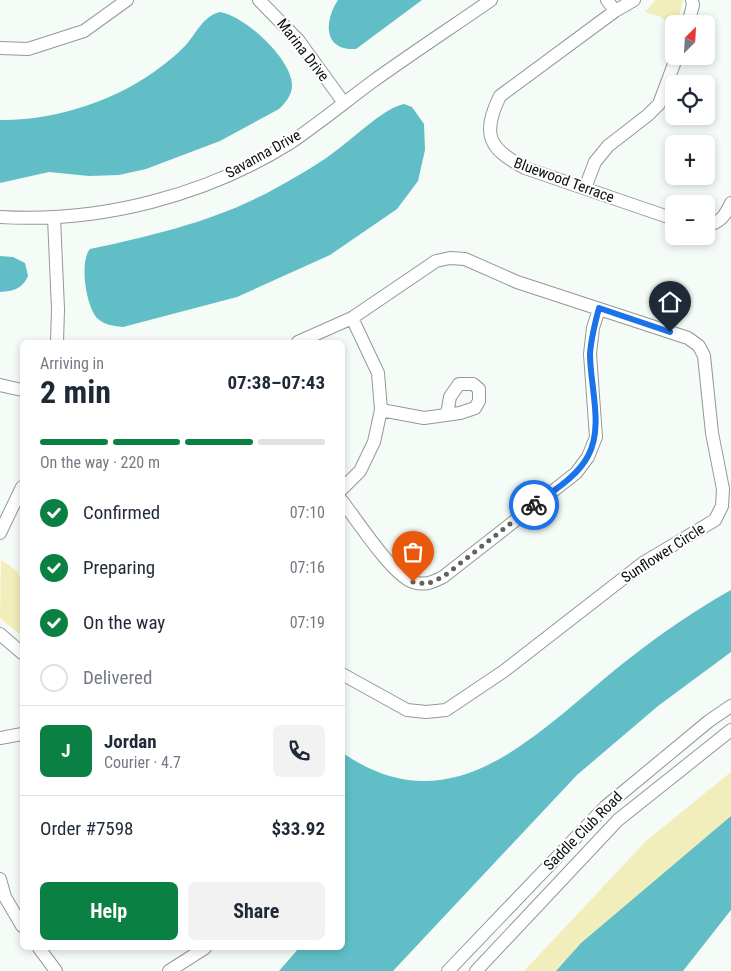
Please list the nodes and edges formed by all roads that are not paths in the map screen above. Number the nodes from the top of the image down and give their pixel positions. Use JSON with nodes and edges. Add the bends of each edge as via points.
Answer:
{"nodes":[{"id":1,"x":127,"y":0,"type":"edge"},
{"id":2,"x":259,"y":0,"type":"edge"},
{"id":3,"x":491,"y":0,"type":"edge"},
{"id":4,"x":606,"y":0,"type":"edge"},
{"id":5,"x":634,"y":0,"type":"edge"},
{"id":6,"x":692,"y":0,"type":"edge"},
{"id":7,"x":614,"y":12,"type":"junction"},
{"id":8,"x":690,"y":15,"type":"edge"},
{"id":9,"x":0,"y":48,"type":"edge"},
{"id":10,"x":674,"y":65,"type":"edge"},
{"id":11,"x":344,"y":103,"type":"junction"},
{"id":12,"x":585,"y":188,"type":"junction"},
{"id":13,"x":731,"y":203,"type":"edge"},
{"id":14,"x":665,"y":216,"type":"edge"},
{"id":15,"x":0,"y":217,"type":"edge"},
{"id":16,"x":54,"y":218,"type":"junction"},
{"id":17,"x":715,"y":224,"type":"edge"},
{"id":18,"x":599,"y":308,"type":"junction"},
{"id":19,"x":352,"y":318,"type":"junction"},
{"id":20,"x":57,"y":340,"type":"edge"},
{"id":21,"x":302,"y":340,"type":"edge"},
{"id":22,"x":0,"y":385,"type":"edge"},
{"id":23,"x":20,"y":390,"type":"edge"},
{"id":24,"x":381,"y":410,"type":"junction"},
{"id":25,"x":447,"y":414,"type":"dead end"},
{"id":26,"x":345,"y":487,"type":"edge"},
{"id":27,"x":20,"y":491,"type":"edge"},
{"id":28,"x":345,"y":506,"type":"edge"},
{"id":29,"x":0,"y":533,"type":"edge"},
{"id":30,"x":0,"y":634,"type":"edge"},
{"id":31,"x":20,"y":651,"type":"edge"},
{"id":32,"x":345,"y":676,"type":"edge"},
{"id":33,"x":731,"y":706,"type":"edge"},
{"id":34,"x":731,"y":730,"type":"edge"},
{"id":35,"x":20,"y":734,"type":"edge"},
{"id":36,"x":0,"y":738,"type":"edge"},
{"id":37,"x":0,"y":879,"type":"edge"},
{"id":38,"x":20,"y":923,"type":"edge"},
{"id":39,"x":40,"y":950,"type":"edge"},
{"id":40,"x":202,"y":950,"type":"edge"},
{"id":41,"x":56,"y":971,"type":"edge"},
{"id":42,"x":169,"y":971,"type":"edge"},
{"id":43,"x":448,"y":971,"type":"edge"},
{"id":44,"x":476,"y":971,"type":"edge"}],
"edges":[{"from":1,"to":9,"type":"street","via":[[84,31],[28,49]]},
{"from":2,"to":11,"type":"street","name":"Marina Drive","via":[[299,41]]},
{"from":3,"to":11,"type":"street","name":"Savanna Drive"},
{"from":4,"to":7,"type":"street"},
{"from":5,"to":7,"type":"street","name":"Bluewood Terrace"},
{"from":6,"to":8,"type":"street"},
{"from":7,"to":12,"type":"street","name":"Bluewood Terrace","via":[[500,96],[489,127],[493,143],[503,156],[526,168]]},
{"from":10,"to":12,"type":"street","via":[[659,104],[608,146],[595,162]]},
{"from":11,"to":16,"type":"street","name":"Savanna Drive","via":[[290,143],[201,186],[110,211]]},
{"from":12,"to":14,"type":"street","name":"Bluewood Terrace"},
{"from":13,"to":17,"type":"street","via":[[721,220]]},
{"from":15,"to":16,"type":"street","name":"Savanna Drive"},
{"from":16,"to":20,"type":"street"},
{"from":18,"to":19,"type":"street","name":"Sunflower Circle","via":[[517,282],[465,259],[450,258],[436,261]]},
{"from":18,"to":28,"type":"street","via":[[590,354],[596,437],[588,457],[576,473],[443,577],[427,584],[399,575]]},
{"from":18,"to":32,"type":"street","name":"Sunflower Circle","via":[[688,338],[699,346],[704,356],[712,434],[723,489],[722,506],[715,520],[643,563],[504,671],[446,710],[407,710]]},
{"from":19,"to":21,"type":"street","name":"Sunflower Circle"},
{"from":19,"to":24,"type":"street","via":[[378,372]]},
{"from":22,"to":23,"type":"street"},
{"from":24,"to":25,"type":"street","via":[[424,418]]},
{"from":24,"to":26,"type":"street","via":[[374,442],[364,464]]},
{"from":27,"to":29,"type":"street"},
{"from":30,"to":31,"type":"street"},
{"from":33,"to":43,"type":"street","name":"Saddle Club Road","via":[[605,807]]},
{"from":34,"to":44,"type":"street","name":"Saddle Club Road","via":[[618,820]]},
{"from":35,"to":36,"type":"street"},
{"from":37,"to":38,"type":"street","via":[[5,897]]},
{"from":39,"to":41,"type":"street"},
{"from":40,"to":42,"type":"street"}]}
